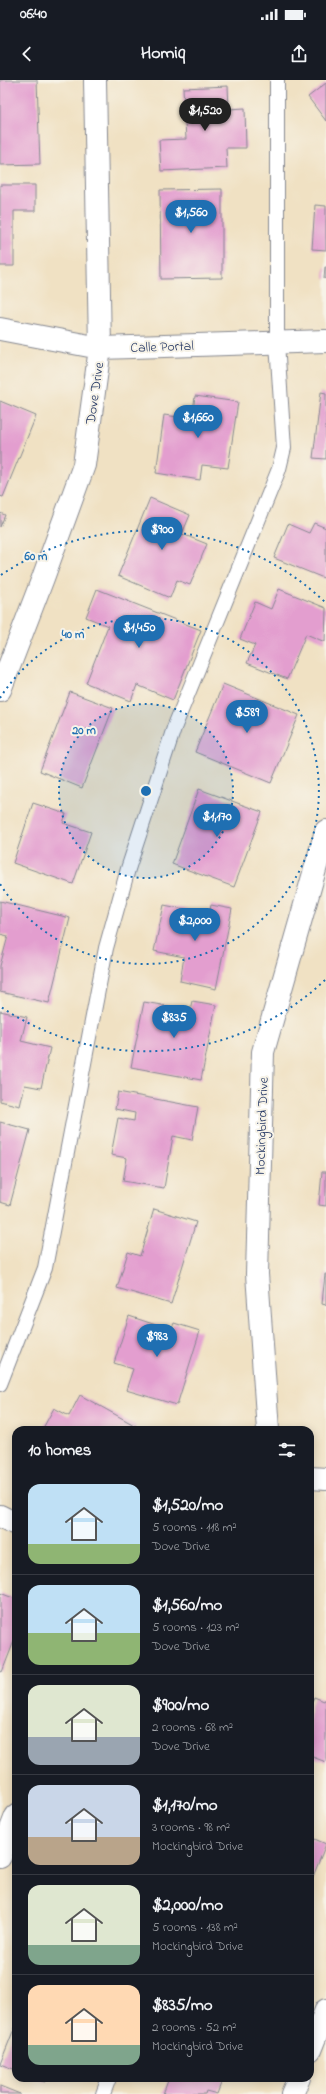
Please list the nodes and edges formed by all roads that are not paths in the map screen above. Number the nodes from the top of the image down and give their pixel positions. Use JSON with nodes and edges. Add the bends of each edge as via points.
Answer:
{"nodes":[{"id":1,"x":95,"y":80,"type":"edge"},
{"id":2,"x":276,"y":80,"type":"edge"},
{"id":3,"x":0,"y":329,"type":"edge"},
{"id":4,"x":326,"y":341,"type":"edge"},
{"id":5,"x":277,"y":343,"type":"junction"},
{"id":6,"x":100,"y":348,"type":"junction"},
{"id":7,"x":0,"y":690,"type":"edge"},
{"id":8,"x":326,"y":831,"type":"edge"},
{"id":9,"x":0,"y":1384,"type":"edge"},
{"id":10,"x":268,"y":1426,"type":"edge"},
{"id":11,"x":314,"y":1478,"type":"edge"},
{"id":12,"x":326,"y":1479,"type":"edge"},
{"id":13,"x":0,"y":1516,"type":"edge"},
{"id":14,"x":12,"y":1522,"type":"edge"},
{"id":15,"x":12,"y":1826,"type":"edge"},
{"id":16,"x":0,"y":1857,"type":"edge"},
{"id":17,"x":326,"y":2010,"type":"edge"},
{"id":18,"x":314,"y":2040,"type":"edge"},
{"id":19,"x":108,"y":2082,"type":"edge"},
{"id":20,"x":296,"y":2082,"type":"edge"},
{"id":21,"x":103,"y":2094,"type":"edge"},
{"id":22,"x":292,"y":2094,"type":"edge"}],
"edges":[{"from":1,"to":6,"type":"street","name":"Dove Drive"},
{"from":2,"to":5,"type":"lane"},
{"from":3,"to":6,"type":"street","name":"Calle Portal"},
{"from":4,"to":5,"type":"street","name":"Calle Portal"},
{"from":5,"to":6,"type":"street","name":"Calle Portal"},
{"from":5,"to":9,"type":"lane","via":[[284,448],[279,469],[174,728],[128,870],[106,948],[45,1268]]},
{"from":6,"to":7,"type":"street","name":"Dove Drive","via":[[84,465]]},
{"from":8,"to":10,"type":"street","name":"Mockingbird Drive","via":[[263,1052],[257,1274]]},
{"from":11,"to":12,"type":"street"},
{"from":13,"to":14,"type":"street"},
{"from":15,"to":16,"type":"street"},
{"from":17,"to":18,"type":"street"},
{"from":19,"to":21,"type":"lane"},
{"from":20,"to":22,"type":"street"}]}
